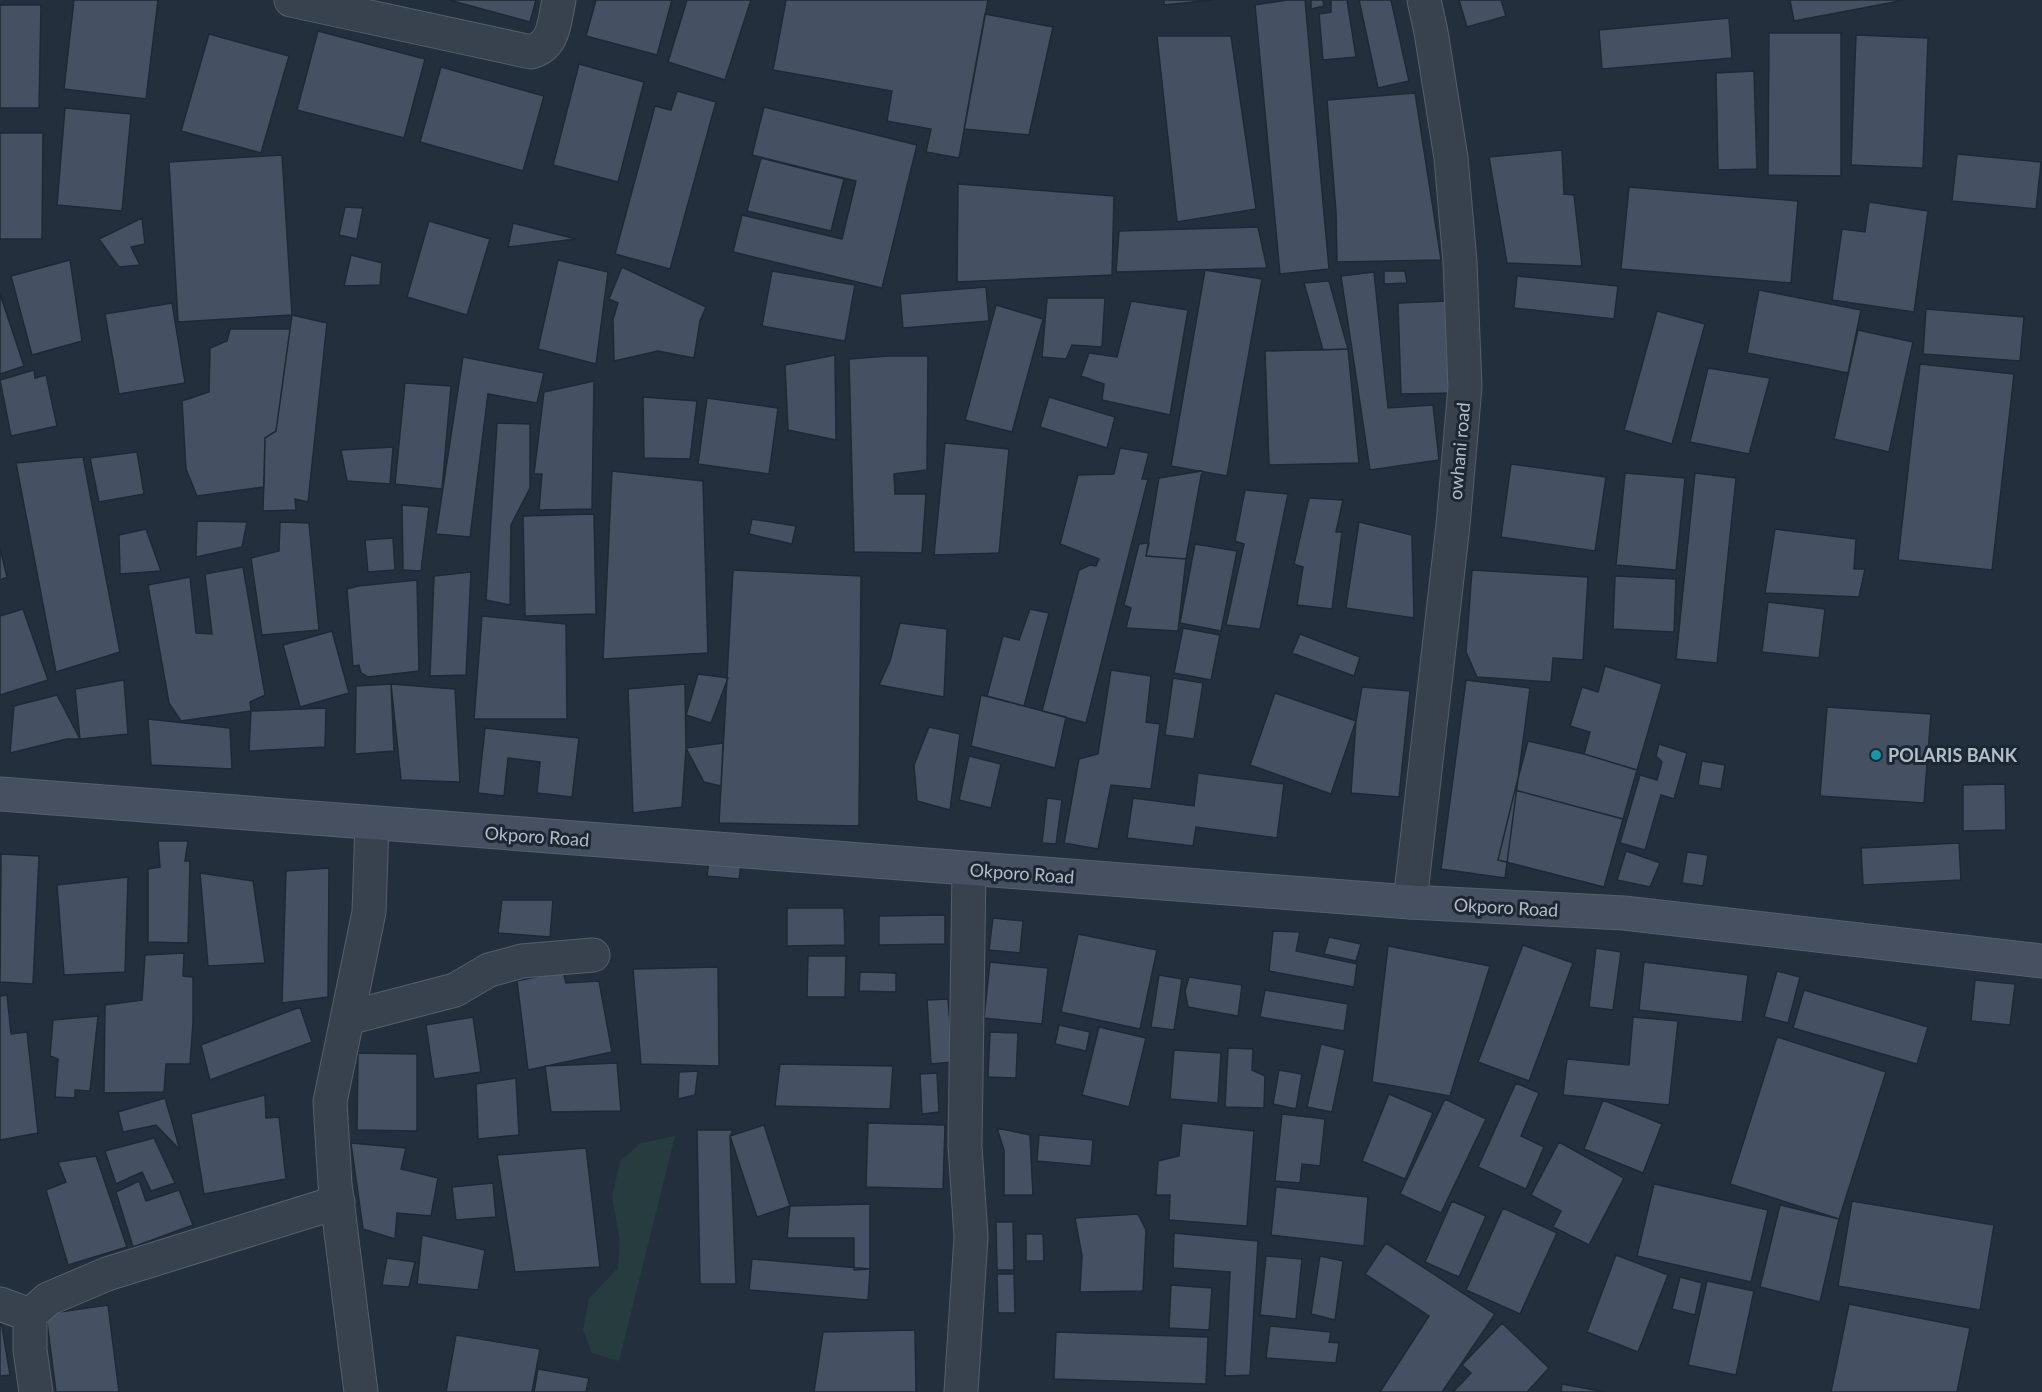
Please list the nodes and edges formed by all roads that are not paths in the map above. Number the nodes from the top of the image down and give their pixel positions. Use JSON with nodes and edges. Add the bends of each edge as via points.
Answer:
{"nodes":[{"id":1,"x":291,"y":0,"type":"edge"},
{"id":2,"x":559,"y":0,"type":"edge"},
{"id":3,"x":1424,"y":0,"type":"edge"},
{"id":4,"x":0,"y":794,"type":"edge"},
{"id":5,"x":372,"y":823,"type":"junction"},
{"id":6,"x":969,"y":869,"type":"junction"},
{"id":7,"x":1410,"y":902,"type":"junction"},
{"id":8,"x":593,"y":955,"type":"dead end"},
{"id":9,"x":2042,"y":962,"type":"edge"},
{"id":10,"x":348,"y":1018,"type":"junction"},
{"id":11,"x":338,"y":1202,"type":"junction"},
{"id":12,"x":0,"y":1304,"type":"edge"},
{"id":13,"x":30,"y":1315,"type":"junction"},
{"id":14,"x":36,"y":1392,"type":"edge"},
{"id":15,"x":361,"y":1392,"type":"edge"},
{"id":16,"x":961,"y":1392,"type":"edge"}],
"edges":[{"from":1,"to":2,"type":"street","via":[[531,52],[542,49],[549,41]]},
{"from":3,"to":7,"type":"street","name":"owhani road","via":[[1451,158],[1465,387]]},
{"from":4,"to":5,"type":"main road","name":"Okporo Road"},
{"from":5,"to":6,"type":"main road","name":"Okporo Road"},
{"from":5,"to":10,"type":"street","via":[[369,912]]},
{"from":6,"to":7,"type":"main road","name":"Okporo Road"},
{"from":6,"to":16,"type":"street","via":[[965,1146],[971,1237]]},
{"from":7,"to":9,"type":"main road","name":"Okporo Road","via":[[1624,913]]},
{"from":8,"to":10,"type":"street","via":[[522,961],[489,970],[455,990]]},
{"from":10,"to":11,"type":"street","via":[[330,1102]]},
{"from":11,"to":13,"type":"street","via":[[107,1274],[48,1299]]},
{"from":11,"to":15,"type":"street"},
{"from":12,"to":13,"type":"street"},
{"from":13,"to":14,"type":"street"}]}
